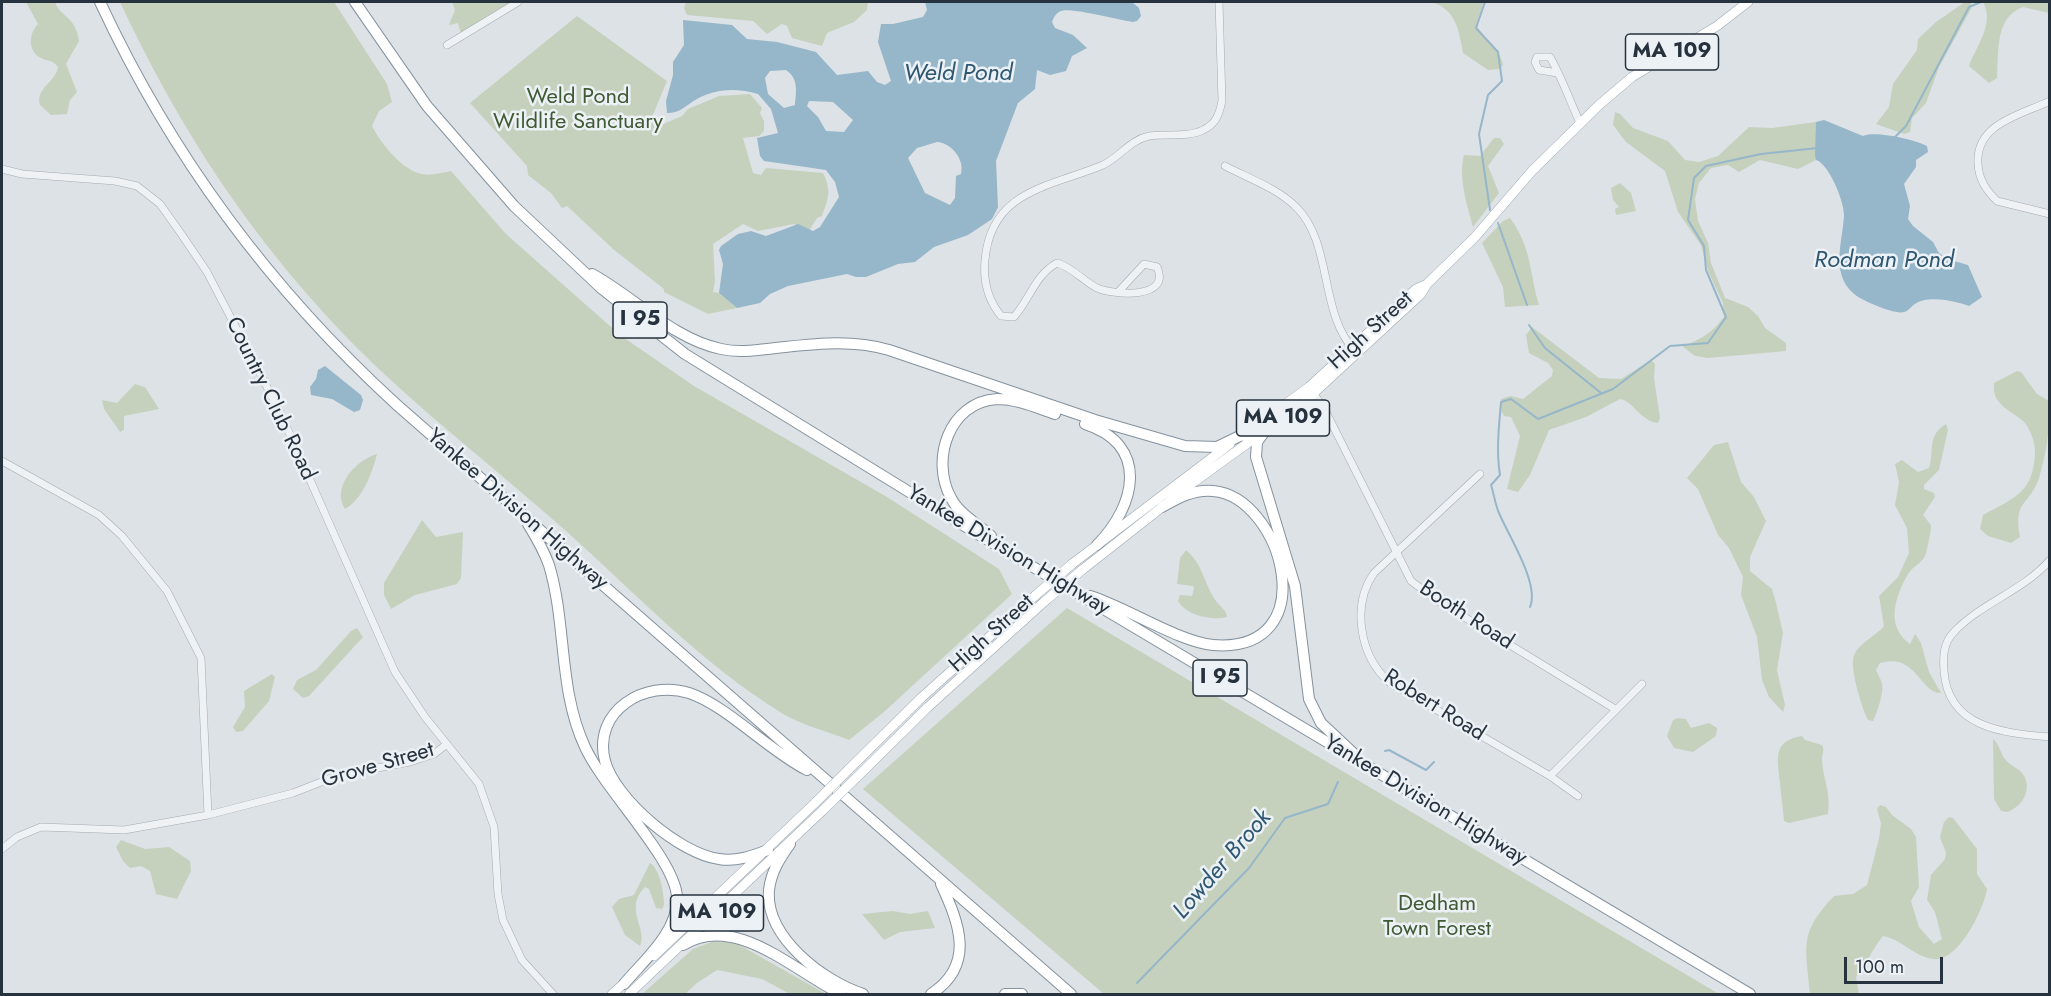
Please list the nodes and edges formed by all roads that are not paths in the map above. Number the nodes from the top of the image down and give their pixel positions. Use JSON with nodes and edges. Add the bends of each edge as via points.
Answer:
{"nodes":[{"id":1,"x":100,"y":2,"type":"edge"},
{"id":2,"x":355,"y":2,"type":"edge"},
{"id":3,"x":518,"y":2,"type":"edge"},
{"id":4,"x":1219,"y":2,"type":"edge"},
{"id":5,"x":1748,"y":2,"type":"edge"},
{"id":6,"x":447,"y":45,"type":"dead end"},
{"id":7,"x":1558,"y":73,"type":"dead end"},
{"id":8,"x":2049,"y":101,"type":"edge"},
{"id":9,"x":1580,"y":123,"type":"junction"},
{"id":10,"x":1225,"y":166,"type":"dead end"},
{"id":11,"x":2,"y":169,"type":"edge"},
{"id":12,"x":2049,"y":214,"type":"edge"},
{"id":13,"x":573,"y":264,"type":"junction"},
{"id":14,"x":1120,"y":290,"type":"junction"},
{"id":15,"x":1354,"y":350,"type":"junction"},
{"id":16,"x":1311,"y":390,"type":"junction"},
{"id":17,"x":1265,"y":431,"type":"junction"},
{"id":18,"x":1246,"y":433,"type":"junction"},
{"id":19,"x":2,"y":461,"type":"edge"},
{"id":20,"x":1480,"y":474,"type":"dead end"},
{"id":21,"x":1162,"y":507,"type":"junction"},
{"id":22,"x":524,"y":516,"type":"junction"},
{"id":23,"x":1097,"y":545,"type":"junction"},
{"id":24,"x":1004,"y":549,"type":"junction"},
{"id":25,"x":1396,"y":553,"type":"junction"},
{"id":26,"x":2049,"y":560,"type":"edge"},
{"id":27,"x":1074,"y":591,"type":"junction"},
{"id":28,"x":1642,"y":684,"type":"dead end"},
{"id":29,"x":1615,"y":709,"type":"junction"},
{"id":30,"x":2049,"y":737,"type":"edge"},
{"id":31,"x":447,"y":744,"type":"junction"},
{"id":32,"x":1366,"y":765,"type":"junction"},
{"id":33,"x":1550,"y":776,"type":"junction"},
{"id":34,"x":821,"y":777,"type":"junction"},
{"id":35,"x":1578,"y":796,"type":"dead end"},
{"id":36,"x":208,"y":815,"type":"junction"},
{"id":37,"x":790,"y":844,"type":"junction"},
{"id":38,"x":2,"y":849,"type":"edge"},
{"id":39,"x":768,"y":850,"type":"junction"},
{"id":40,"x":939,"y":881,"type":"junction"},
{"id":41,"x":683,"y":945,"type":"junction"},
{"id":42,"x":624,"y":984,"type":"junction"},
{"id":43,"x":553,"y":994,"type":"edge"},
{"id":44,"x":612,"y":994,"type":"edge"},
{"id":45,"x":629,"y":994,"type":"edge"},
{"id":46,"x":841,"y":994,"type":"edge"},
{"id":47,"x":863,"y":994,"type":"edge"},
{"id":48,"x":931,"y":994,"type":"edge"},
{"id":49,"x":1005,"y":994,"type":"edge"},
{"id":50,"x":1022,"y":994,"type":"edge"},
{"id":51,"x":1071,"y":994,"type":"edge"},
{"id":52,"x":1749,"y":994,"type":"edge"}],
"edges":[{"from":1,"to":22,"type":"highway","name":"Yankee Division Highway","via":[[168,129],[262,264],[369,380]]},
{"from":2,"to":13,"type":"highway","name":"Yankee Division Highway","number":"I 95","via":[[457,143],[514,207]]},
{"from":3,"to":6,"type":"street"},
{"from":4,"to":14,"type":"street","via":[[1222,101],[1213,124],[1192,133],[1149,136],[1106,164],[1032,190],[1006,209],[987,241],[986,283],[993,306],[1001,315],[1014,316],[1030,297],[1039,277],[1057,263],[1106,291]]},
{"from":5,"to":9,"type":"main road","name":"High Street","number":"MA 109","via":[[1717,26],[1632,77]]},
{"from":7,"to":9,"type":"street"},
{"from":8,"to":12,"type":"street","via":[[1993,128],[1977,152],[1980,178],[1997,201]]},
{"from":9,"to":15,"type":"main road","name":"High Street","number":"MA 109","via":[[1475,237]]},
{"from":10,"to":15,"type":"street","via":[[1290,202],[1305,217],[1340,329]]},
{"from":11,"to":31,"type":"street","name":"Country Club Road","via":[[116,181],[137,186],[160,204],[207,272],[280,412],[390,662]]},
{"from":13,"to":18,"type":"highway","via":[[686,335],[719,349],[745,351],[856,343],[889,350],[1095,420],[1185,446],[1217,447]]},
{"from":13,"to":24,"type":"highway","name":"Yankee Division Highway","number":"I 95","via":[[715,374]]},
{"from":14,"to":14,"type":"street","via":[[1144,264],[1157,267],[1160,273],[1152,290]]},
{"from":15,"to":16,"type":"main road","name":"High Street","number":"MA 109"},
{"from":16,"to":17,"type":"main road","name":"High Street","number":"MA 109"},
{"from":16,"to":18,"type":"main road","name":"High Street","number":"MA 109"},
{"from":16,"to":25,"type":"street","name":"Booth Road"},
{"from":17,"to":21,"type":"main road","name":"High Street","number":"MA 109"},
{"from":17,"to":32,"type":"highway","via":[[1257,441],[1256,457],[1295,586],[1309,699],[1321,723]]},
{"from":18,"to":23,"type":"main road","name":"High Street","number":"MA 109"},
{"from":19,"to":36,"type":"street","via":[[99,516],[122,536],[167,591],[201,658]]},
{"from":20,"to":25,"type":"street","name":"Robert Road"},
{"from":21,"to":27,"type":"highway","via":[[1189,494],[1212,491],[1230,495],[1252,512],[1274,548],[1284,577],[1282,603],[1267,628],[1243,642],[1210,645],[1111,602]]},
{"from":21,"to":37,"type":"main road","name":"High Street","number":"MA 109","bridge":true,"via":[[1045,601],[937,699]]},
{"from":22,"to":34,"type":"highway","name":"Yankee Division Highway"},
{"from":22,"to":42,"type":"highway","via":[[550,569],[568,694],[579,732],[600,775],[669,870],[676,890],[676,911],[669,928]]},
{"from":23,"to":24,"type":"highway","via":[[1121,516],[1130,492],[1129,466],[1119,445],[1092,426],[997,399],[976,405],[959,418],[946,441],[942,465],[946,489],[954,503]]},
{"from":23,"to":39,"type":"main road","name":"High Street","number":"MA 109","bridge":true,"via":[[921,698]]},
{"from":24,"to":27,"type":"highway","name":"Yankee Division Highway","number":"I 95"},
{"from":25,"to":29,"type":"street","name":"Booth Road","via":[[1411,581],[1421,590]]},
{"from":25,"to":33,"type":"street","name":"Robert Road","via":[[1374,573],[1362,597],[1365,644],[1377,672]]},
{"from":26,"to":30,"type":"street","via":[[2038,573],[1969,618],[1952,634],[1943,651],[1951,696],[1965,714],[1985,728],[2003,733]]},
{"from":27,"to":32,"type":"highway","name":"Yankee Division Highway","number":"I 95"},
{"from":28,"to":29,"type":"street"},
{"from":29,"to":33,"type":"street"},
{"from":31,"to":36,"type":"street","name":"Grove Street","via":[[434,754],[410,762],[339,775],[293,793]]},
{"from":31,"to":43,"type":"street","name":"Grove Street","via":[[479,784],[492,816],[499,905],[505,925],[528,969]]},
{"from":32,"to":52,"type":"highway","name":"Yankee Division Highway","number":"I 95"},
{"from":33,"to":35,"type":"street","name":"Robert Road"},
{"from":34,"to":39,"type":"highway","via":[[788,760],[708,702],[687,693],[645,692],[628,700],[614,714],[604,739],[606,764],[620,789],[650,821],[690,849],[711,858],[736,860]]},
{"from":34,"to":40,"type":"highway","name":"Yankee Division Highway"},
{"from":36,"to":38,"type":"street","name":"Grove Street","via":[[124,830],[41,828],[17,837]]},
{"from":37,"to":41,"type":"main road","name":"High Street","number":"MA 109"},
{"from":37,"to":47,"type":"highway","via":[[771,880],[774,916],[790,943],[810,964],[832,980]]},
{"from":39,"to":42,"type":"main road","name":"High Street","number":"MA 109"},
{"from":40,"to":48,"type":"highway","via":[[956,919],[960,946],[950,977]]},
{"from":40,"to":51,"type":"highway","name":"Yankee Division Highway"},
{"from":41,"to":45,"type":"main road","name":"High Street","number":"MA 109"},
{"from":41,"to":46,"type":"highway","via":[[707,935],[734,936]]},
{"from":42,"to":44,"type":"main road","name":"High Street","number":"MA 109"},
{"from":49,"to":50,"type":"highway"}]}
